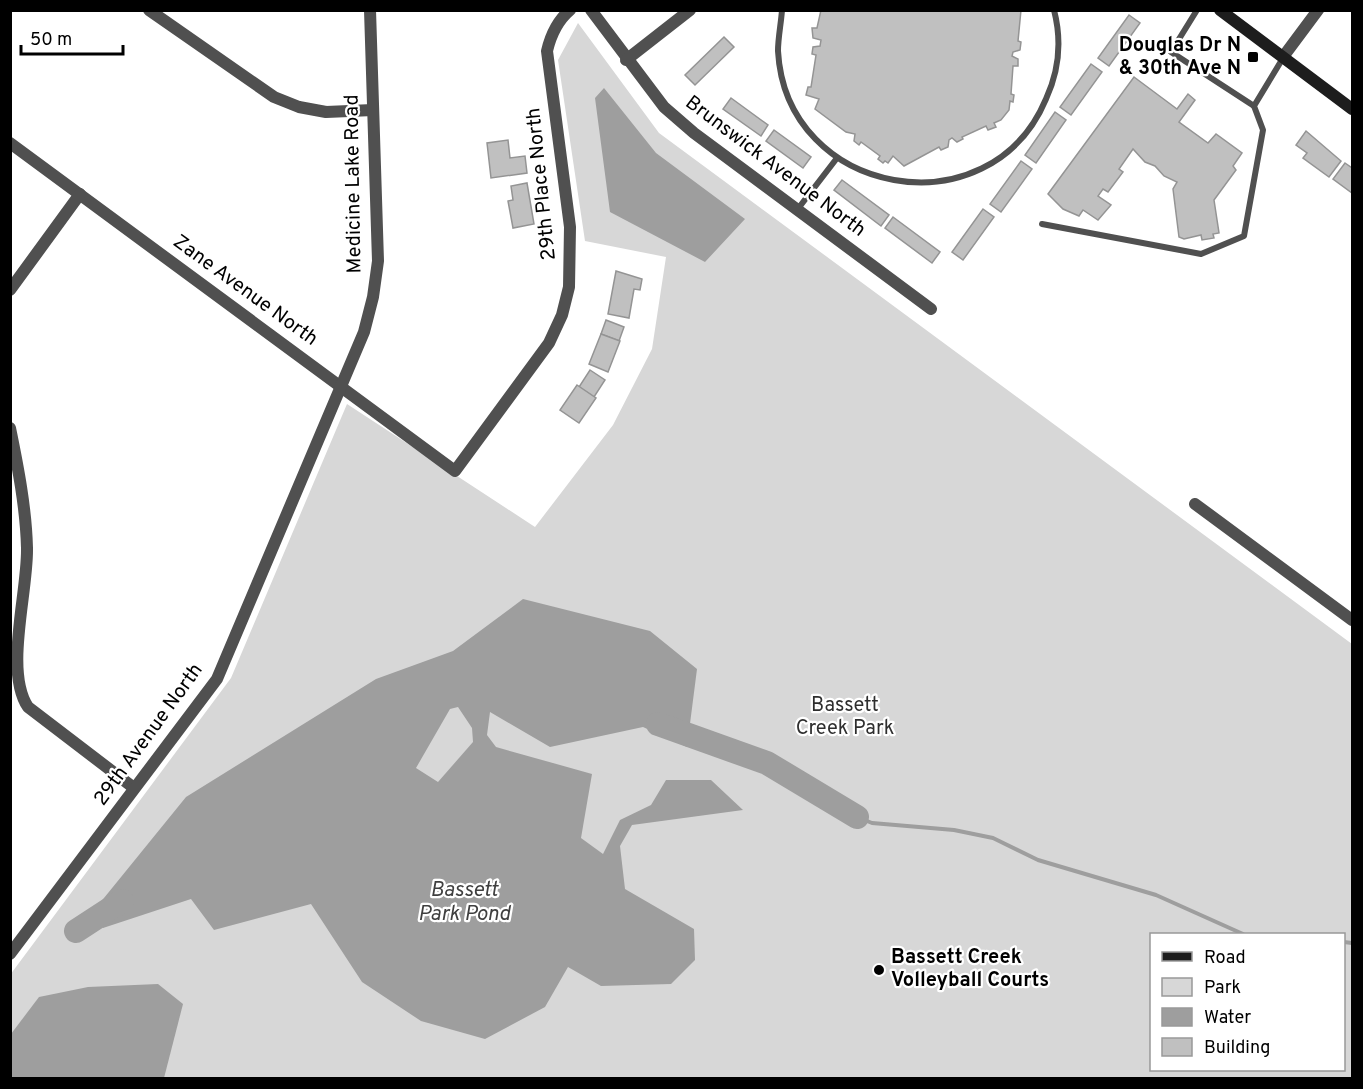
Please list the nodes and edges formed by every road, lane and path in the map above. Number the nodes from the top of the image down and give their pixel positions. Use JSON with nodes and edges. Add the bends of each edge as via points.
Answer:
{"nodes":[{"id":1,"x":149,"y":10,"type":"edge"},
{"id":2,"x":370,"y":10,"type":"edge"},
{"id":3,"x":570,"y":10,"type":"edge"},
{"id":4,"x":591,"y":10,"type":"edge"},
{"id":5,"x":690,"y":10,"type":"edge"},
{"id":6,"x":782,"y":10,"type":"edge"},
{"id":7,"x":1054,"y":10,"type":"edge"},
{"id":8,"x":1197,"y":10,"type":"edge"},
{"id":9,"x":1220,"y":10,"type":"edge"},
{"id":10,"x":1318,"y":10,"type":"edge"},
{"id":11,"x":1283,"y":57,"type":"junction"},
{"id":12,"x":626,"y":60,"type":"junction"},
{"id":13,"x":1254,"y":106,"type":"junction"},
{"id":14,"x":1353,"y":109,"type":"edge"},
{"id":15,"x":373,"y":110,"type":"junction"},
{"id":16,"x":10,"y":142,"type":"edge"},
{"id":17,"x":837,"y":158,"type":"junction"},
{"id":18,"x":80,"y":194,"type":"junction"},
{"id":19,"x":797,"y":210,"type":"junction"},
{"id":20,"x":1042,"y":224,"type":"dead end"},
{"id":21,"x":10,"y":290,"type":"edge"},
{"id":22,"x":931,"y":309,"type":"dead end"},
{"id":23,"x":341,"y":386,"type":"junction"},
{"id":24,"x":10,"y":428,"type":"edge"},
{"id":25,"x":455,"y":471,"type":"joint"},
{"id":26,"x":1195,"y":504,"type":"dead end"},
{"id":27,"x":1353,"y":620,"type":"edge"},
{"id":28,"x":134,"y":788,"type":"junction"},
{"id":29,"x":10,"y":954,"type":"edge"}],
"edges":[{"from":1,"to":15,"type":"street","via":[[274,97],[326,112]]},
{"from":2,"to":15,"type":"street","name":"Medicine Lake Road"},
{"from":3,"to":25,"type":"street","name":"29th Place North","via":[[557,23],[547,51],[570,227],[569,287],[549,343]]},
{"from":4,"to":12,"type":"street","name":"Brunswick Avenue North"},
{"from":5,"to":12,"type":"street"},
{"from":6,"to":17,"type":"lane","via":[[778,51],[787,92],[807,129]]},
{"from":7,"to":17,"type":"lane","via":[[1060,30],[1056,76],[1038,118],[1008,153],[968,176],[923,184],[878,178]]},
{"from":8,"to":13,"type":"lane","via":[[1171,52]]},
{"from":9,"to":11,"type":"street"},
{"from":10,"to":11,"type":"street"},
{"from":11,"to":13,"type":"lane"},
{"from":11,"to":14,"type":"street"},
{"from":12,"to":19,"type":"street","name":"Brunswick Avenue North","via":[[664,106],[694,133]]},
{"from":13,"to":20,"type":"lane","via":[[1263,130],[1244,236],[1201,254]]},
{"from":15,"to":23,"type":"street","name":"Medicine Lake Road","via":[[378,261],[364,332]]},
{"from":16,"to":18,"type":"street","name":"Zane Avenue North"},
{"from":17,"to":19,"type":"lane"},
{"from":18,"to":21,"type":"street"},
{"from":18,"to":23,"type":"street","name":"Zane Avenue North"},
{"from":19,"to":22,"type":"street","name":"Brunswick Avenue North"},
{"from":23,"to":25,"type":"street","name":"Zane Avenue North"},
{"from":23,"to":28,"type":"street","name":"29th Avenue North","via":[[217,680]]},
{"from":24,"to":28,"type":"street","via":[[27,549],[18,669],[21,695],[28,707]]},
{"from":26,"to":27,"type":"street"},
{"from":28,"to":29,"type":"street","name":"29th Avenue North"}]}
